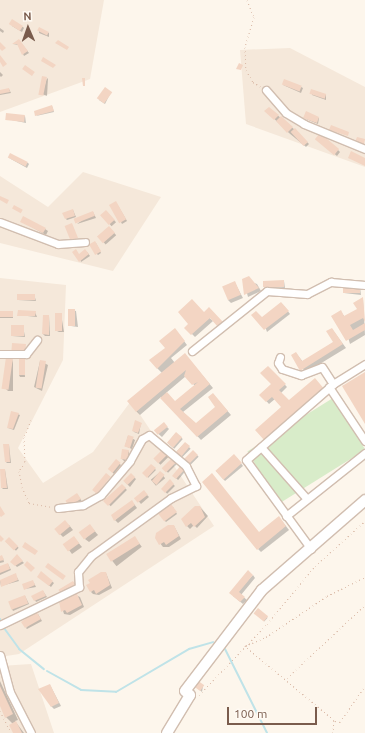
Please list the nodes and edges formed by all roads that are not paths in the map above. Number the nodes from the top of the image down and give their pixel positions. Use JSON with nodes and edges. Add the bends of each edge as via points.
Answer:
{"nodes":[{"id":1,"x":266,"y":90,"type":"road end"},
{"id":2,"x":365,"y":149,"type":"edge"},
{"id":3,"x":0,"y":222,"type":"edge"},
{"id":4,"x":85,"y":242,"type":"dead end"},
{"id":5,"x":365,"y":285,"type":"edge"},
{"id":6,"x":37,"y":340,"type":"dead end"},
{"id":7,"x":192,"y":351,"type":"dead end"},
{"id":8,"x":0,"y":354,"type":"edge"},
{"id":9,"x":280,"y":357,"type":"dead end"},
{"id":10,"x":365,"y":364,"type":"edge"},
{"id":11,"x":331,"y":386,"type":"junction"},
{"id":12,"x":365,"y":441,"type":"edge"},
{"id":13,"x":261,"y":447,"type":"junction"},
{"id":14,"x":365,"y":453,"type":"edge"},
{"id":15,"x":308,"y":499,"type":"junction"},
{"id":16,"x":365,"y":500,"type":"edge"},
{"id":17,"x":58,"y":508,"type":"road end"},
{"id":18,"x":286,"y":516,"type":"junction"},
{"id":19,"x":311,"y":548,"type":"junction"},
{"id":20,"x":0,"y":626,"type":"edge"},
{"id":21,"x":0,"y":655,"type":"edge"},
{"id":22,"x":31,"y":733,"type":"edge"},
{"id":23,"x":167,"y":733,"type":"edge"}],
"edges":[{"from":1,"to":2,"type":"street","via":[[286,113],[304,124]]},
{"from":3,"to":4,"type":"street","via":[[58,244]]},
{"from":5,"to":7,"type":"street","via":[[331,282],[307,294],[267,291]]},
{"from":6,"to":8,"type":"street","via":[[26,354]]},
{"from":9,"to":11,"type":"street","via":[[278,363],[282,369],[301,375],[322,367]]},
{"from":10,"to":11,"type":"street"},
{"from":11,"to":12,"type":"street"},
{"from":11,"to":13,"type":"street"},
{"from":13,"to":15,"type":"street"},
{"from":13,"to":18,"type":"street","via":[[246,460],[247,465]]},
{"from":14,"to":15,"type":"street"},
{"from":15,"to":18,"type":"street"},
{"from":16,"to":19,"type":"street"},
{"from":17,"to":20,"type":"street","via":[[83,505],[101,495],[130,461],[142,439],[149,435],[186,466],[196,486],[171,498],[91,556],[78,572],[79,587]]},
{"from":18,"to":19,"type":"street"},
{"from":19,"to":23,"type":"street","via":[[262,590],[185,691],[190,695]]},
{"from":21,"to":22,"type":"street","via":[[10,692]]}]}
